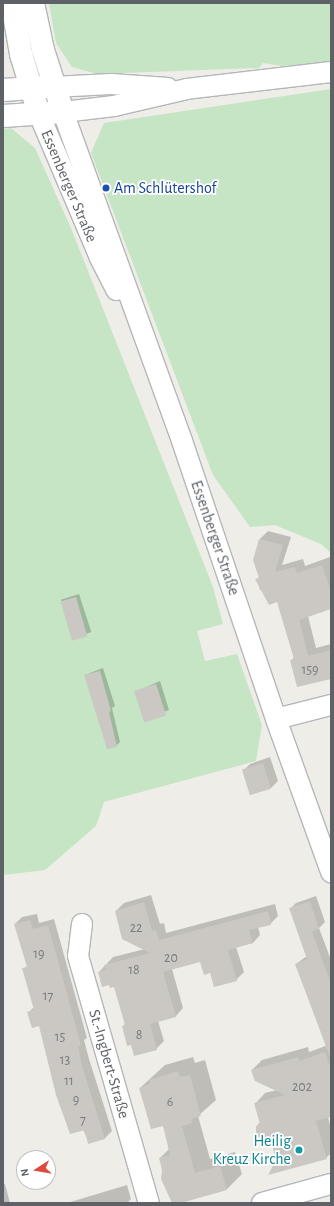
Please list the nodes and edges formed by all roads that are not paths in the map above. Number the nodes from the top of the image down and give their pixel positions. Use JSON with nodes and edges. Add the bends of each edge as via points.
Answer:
{"nodes":[{"id":1,"x":12,"y":3,"type":"edge"},
{"id":2,"x":34,"y":3,"type":"edge"},
{"id":3,"x":331,"y":72,"type":"edge"},
{"id":4,"x":53,"y":87,"type":"junction"},
{"id":5,"x":31,"y":88,"type":"junction"},
{"id":6,"x":188,"y":89,"type":"junction"},
{"id":7,"x":3,"y":90,"type":"edge"},
{"id":8,"x":63,"y":112,"type":"junction"},
{"id":9,"x":39,"y":114,"type":"junction"},
{"id":10,"x":3,"y":116,"type":"edge"},
{"id":11,"x":151,"y":359,"type":"junction"},
{"id":12,"x":331,"y":705,"type":"edge"},
{"id":13,"x":276,"y":719,"type":"junction"},
{"id":14,"x":331,"y":872,"type":"edge"},
{"id":15,"x":82,"y":924,"type":"dead end"},
{"id":16,"x":331,"y":1184,"type":"edge"},
{"id":17,"x":149,"y":1203,"type":"edge"},
{"id":18,"x":262,"y":1203,"type":"edge"}],
"edges":[{"from":1,"to":5,"type":"street","name":"Essenberger Straße"},
{"from":2,"to":4,"type":"street","name":"Essenberger Straße"},
{"from":3,"to":6,"type":"street"},
{"from":4,"to":5,"type":"street"},
{"from":4,"to":6,"type":"street","via":[[111,84]]},
{"from":4,"to":8,"type":"street","name":"Essenberger Straße"},
{"from":5,"to":7,"type":"street"},
{"from":5,"to":9,"type":"street","name":"Essenberger Straße"},
{"from":6,"to":8,"type":"street","via":[[114,106]]},
{"from":8,"to":9,"type":"street"},
{"from":8,"to":11,"type":"street","name":"Essenberger Straße"},
{"from":9,"to":10,"type":"street"},
{"from":9,"to":11,"type":"street","name":"Essenberger Straße","via":[[100,258]]},
{"from":11,"to":13,"type":"street","name":"Essenberger Straße","via":[[182,441]]},
{"from":12,"to":13,"type":"street"},
{"from":13,"to":14,"type":"street","name":"Essenberger Straße"},
{"from":15,"to":17,"type":"street","name":"St.-Ingbert-Straße","via":[[78,956]]},
{"from":16,"to":18,"type":"street"}]}
